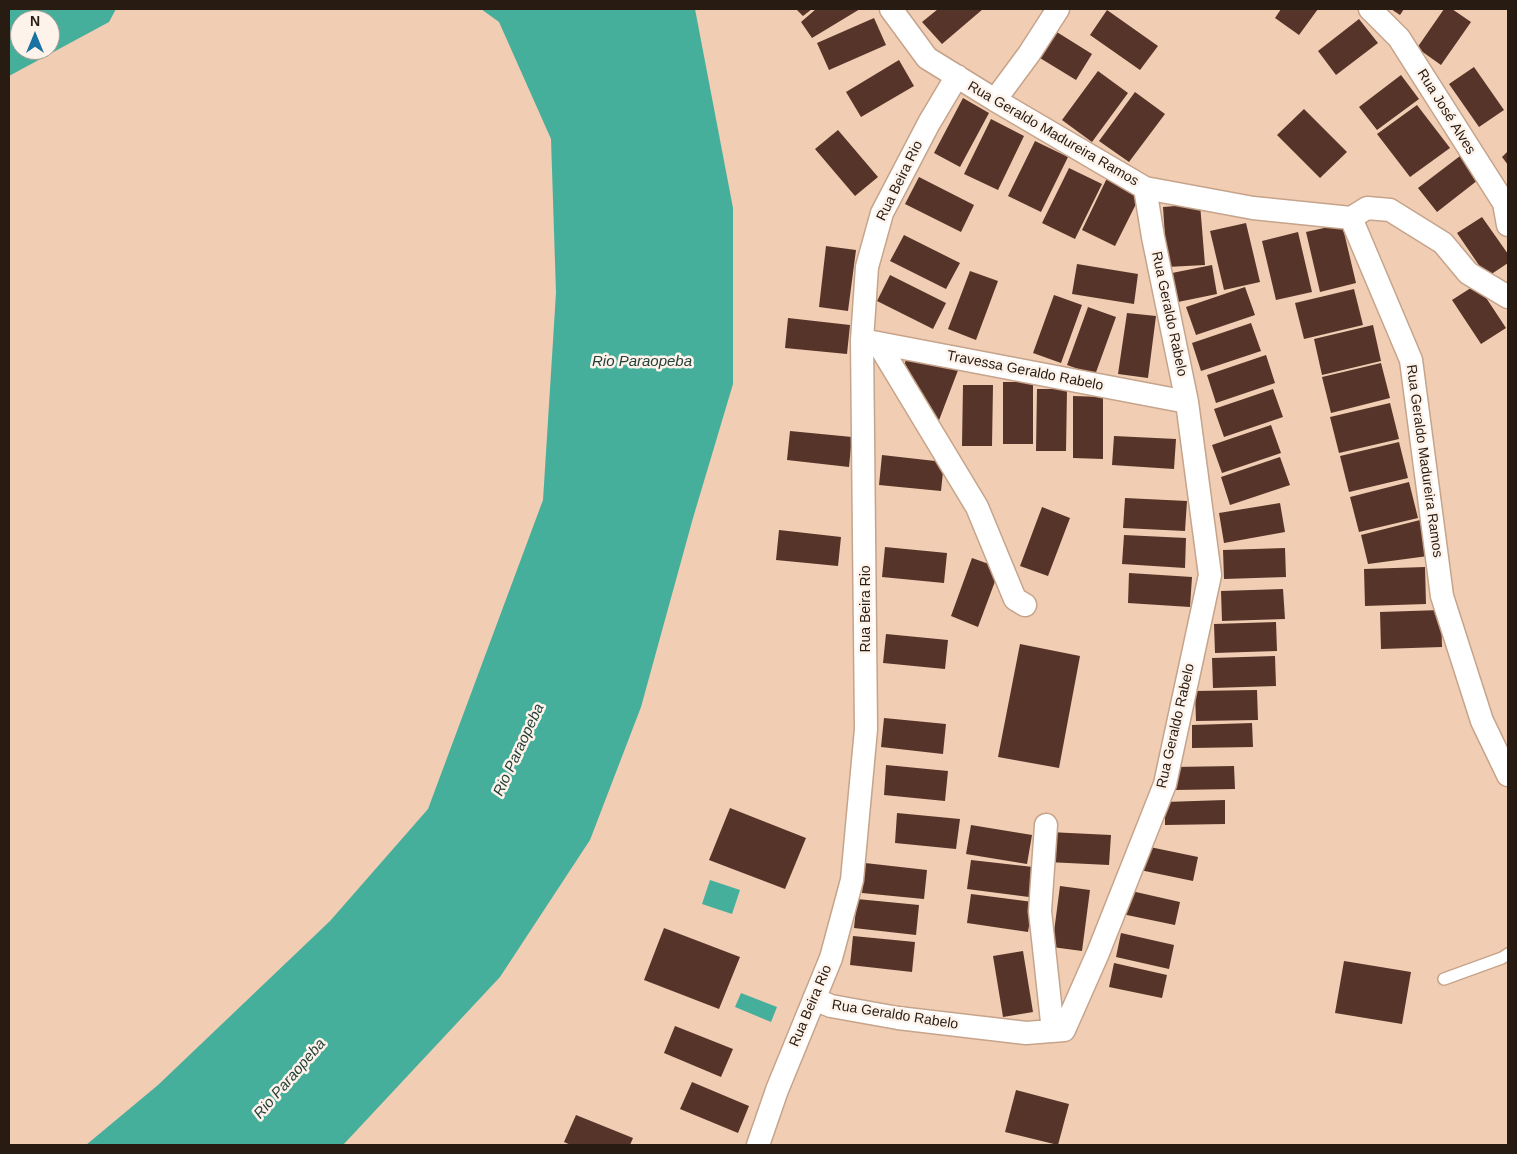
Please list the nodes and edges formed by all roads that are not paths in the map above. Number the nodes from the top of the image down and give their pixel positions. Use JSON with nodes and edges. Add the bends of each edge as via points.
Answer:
{"nodes":[{"id":1,"x":891,"y":9,"type":"edge"},
{"id":2,"x":1058,"y":9,"type":"edge"},
{"id":3,"x":1370,"y":9,"type":"edge"},
{"id":4,"x":957,"y":76,"type":"junction"},
{"id":5,"x":995,"y":100,"type":"junction"},
{"id":6,"x":1145,"y":188,"type":"junction"},
{"id":7,"x":1351,"y":218,"type":"junction"},
{"id":8,"x":1508,"y":225,"type":"edge"},
{"id":9,"x":1508,"y":297,"type":"edge"},
{"id":10,"x":870,"y":341,"type":"junction"},
{"id":11,"x":1188,"y":402,"type":"junction"},
{"id":12,"x":1025,"y":606,"type":"dead end"},
{"id":13,"x":1508,"y":775,"type":"edge"},
{"id":14,"x":1046,"y":826,"type":"dead end"},
{"id":15,"x":1508,"y":954,"type":"edge"},
{"id":16,"x":1444,"y":979,"type":"dead end"},
{"id":17,"x":814,"y":999,"type":"junction"},
{"id":18,"x":1054,"y":1031,"type":"junction"},
{"id":19,"x":758,"y":1145,"type":"edge"}],
"edges":[{"from":1,"to":4,"type":"street","name":"Rua Geraldo Madureira Ramos","via":[[927,58]]},
{"from":2,"to":5,"type":"street"},
{"from":3,"to":8,"type":"street","name":"Rua José Alves","via":[[1399,38],[1504,203]]},
{"from":4,"to":5,"type":"street","name":"Rua Geraldo Madureira Ramos"},
{"from":4,"to":10,"type":"street","name":"Rua Beira Rio","via":[[882,213],[867,267]]},
{"from":5,"to":6,"type":"street","name":"Rua Geraldo Madureira Ramos"},
{"from":6,"to":7,"type":"street","name":"Rua Geraldo Madureira Ramos","via":[[1253,208]]},
{"from":6,"to":11,"type":"street","name":"Rua Geraldo Rabelo"},
{"from":7,"to":9,"type":"street","via":[[1367,208],[1390,210],[1443,243],[1468,273]]},
{"from":7,"to":13,"type":"street","name":"Rua Geraldo Madureira Ramos","via":[[1411,360],[1442,596],[1482,721]]},
{"from":10,"to":11,"type":"street","name":"Travessa Geraldo Rabelo"},
{"from":10,"to":12,"type":"street","via":[[977,507],[1016,598]]},
{"from":10,"to":17,"type":"street","name":"Rua Beira Rio","via":[[866,729],[852,880],[831,958]]},
{"from":11,"to":18,"type":"street","name":"Rua Geraldo Rabelo","via":[[1210,575],[1165,784],[1064,1030]]},
{"from":14,"to":18,"type":"street","via":[[1040,911]]},
{"from":15,"to":16,"type":"lane"},
{"from":17,"to":18,"type":"street","name":"Rua Geraldo Rabelo","via":[[831,1006],[951,1025],[1026,1033]]},
{"from":17,"to":19,"type":"street","name":"Rua Beira Rio","via":[[776,1090]]}]}
